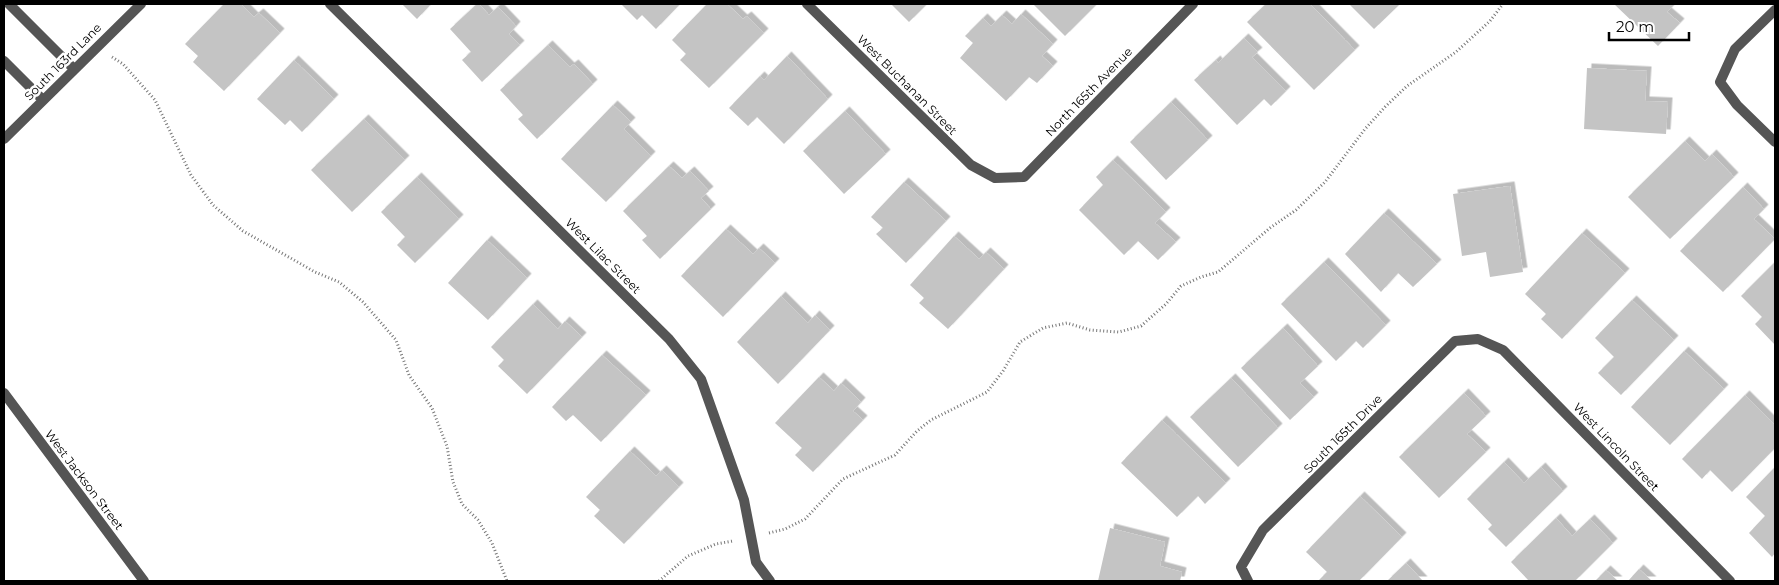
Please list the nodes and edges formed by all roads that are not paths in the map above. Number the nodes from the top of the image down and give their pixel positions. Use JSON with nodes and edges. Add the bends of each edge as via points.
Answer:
{"nodes":[{"id":1,"x":9,"y":4,"type":"edge"},
{"id":2,"x":140,"y":4,"type":"edge"},
{"id":3,"x":330,"y":4,"type":"edge"},
{"id":4,"x":807,"y":4,"type":"edge"},
{"id":5,"x":1193,"y":4,"type":"edge"},
{"id":6,"x":1775,"y":10,"type":"edge"},
{"id":7,"x":4,"y":61,"type":"edge"},
{"id":8,"x":74,"y":69,"type":"junction"},
{"id":9,"x":43,"y":100,"type":"junction"},
{"id":10,"x":4,"y":139,"type":"edge"},
{"id":11,"x":1775,"y":142,"type":"edge"},
{"id":12,"x":995,"y":178,"type":"joint"},
{"id":13,"x":1478,"y":339,"type":"joint"},
{"id":14,"x":4,"y":393,"type":"edge"},
{"id":15,"x":144,"y":581,"type":"edge"},
{"id":16,"x":770,"y":581,"type":"edge"},
{"id":17,"x":1248,"y":581,"type":"edge"},
{"id":18,"x":1730,"y":581,"type":"edge"}],
"edges":[{"from":1,"to":8,"type":"street"},
{"from":2,"to":8,"type":"street","name":"South 163rd Lane"},
{"from":3,"to":16,"type":"street","name":"West Lilac Street","via":[[670,339],[701,379],[744,500],[756,562]]},
{"from":4,"to":12,"type":"street","name":"West Buchanan Street","via":[[971,166]]},
{"from":5,"to":12,"type":"street","name":"North 165th Avenue","via":[[1024,177]]},
{"from":6,"to":11,"type":"street","via":[[1735,49],[1720,82]]},
{"from":7,"to":9,"type":"street"},
{"from":8,"to":9,"type":"street","name":"South 163rd Lane"},
{"from":9,"to":10,"type":"street","name":"South 163rd Lane"},
{"from":13,"to":17,"type":"street","name":"South 165th Drive","via":[[1455,341],[1263,530],[1241,567]]},
{"from":13,"to":18,"type":"street","name":"West Lincoln Street","via":[[1503,350]]},
{"from":14,"to":15,"type":"street","name":"West Jackson Street"}]}
